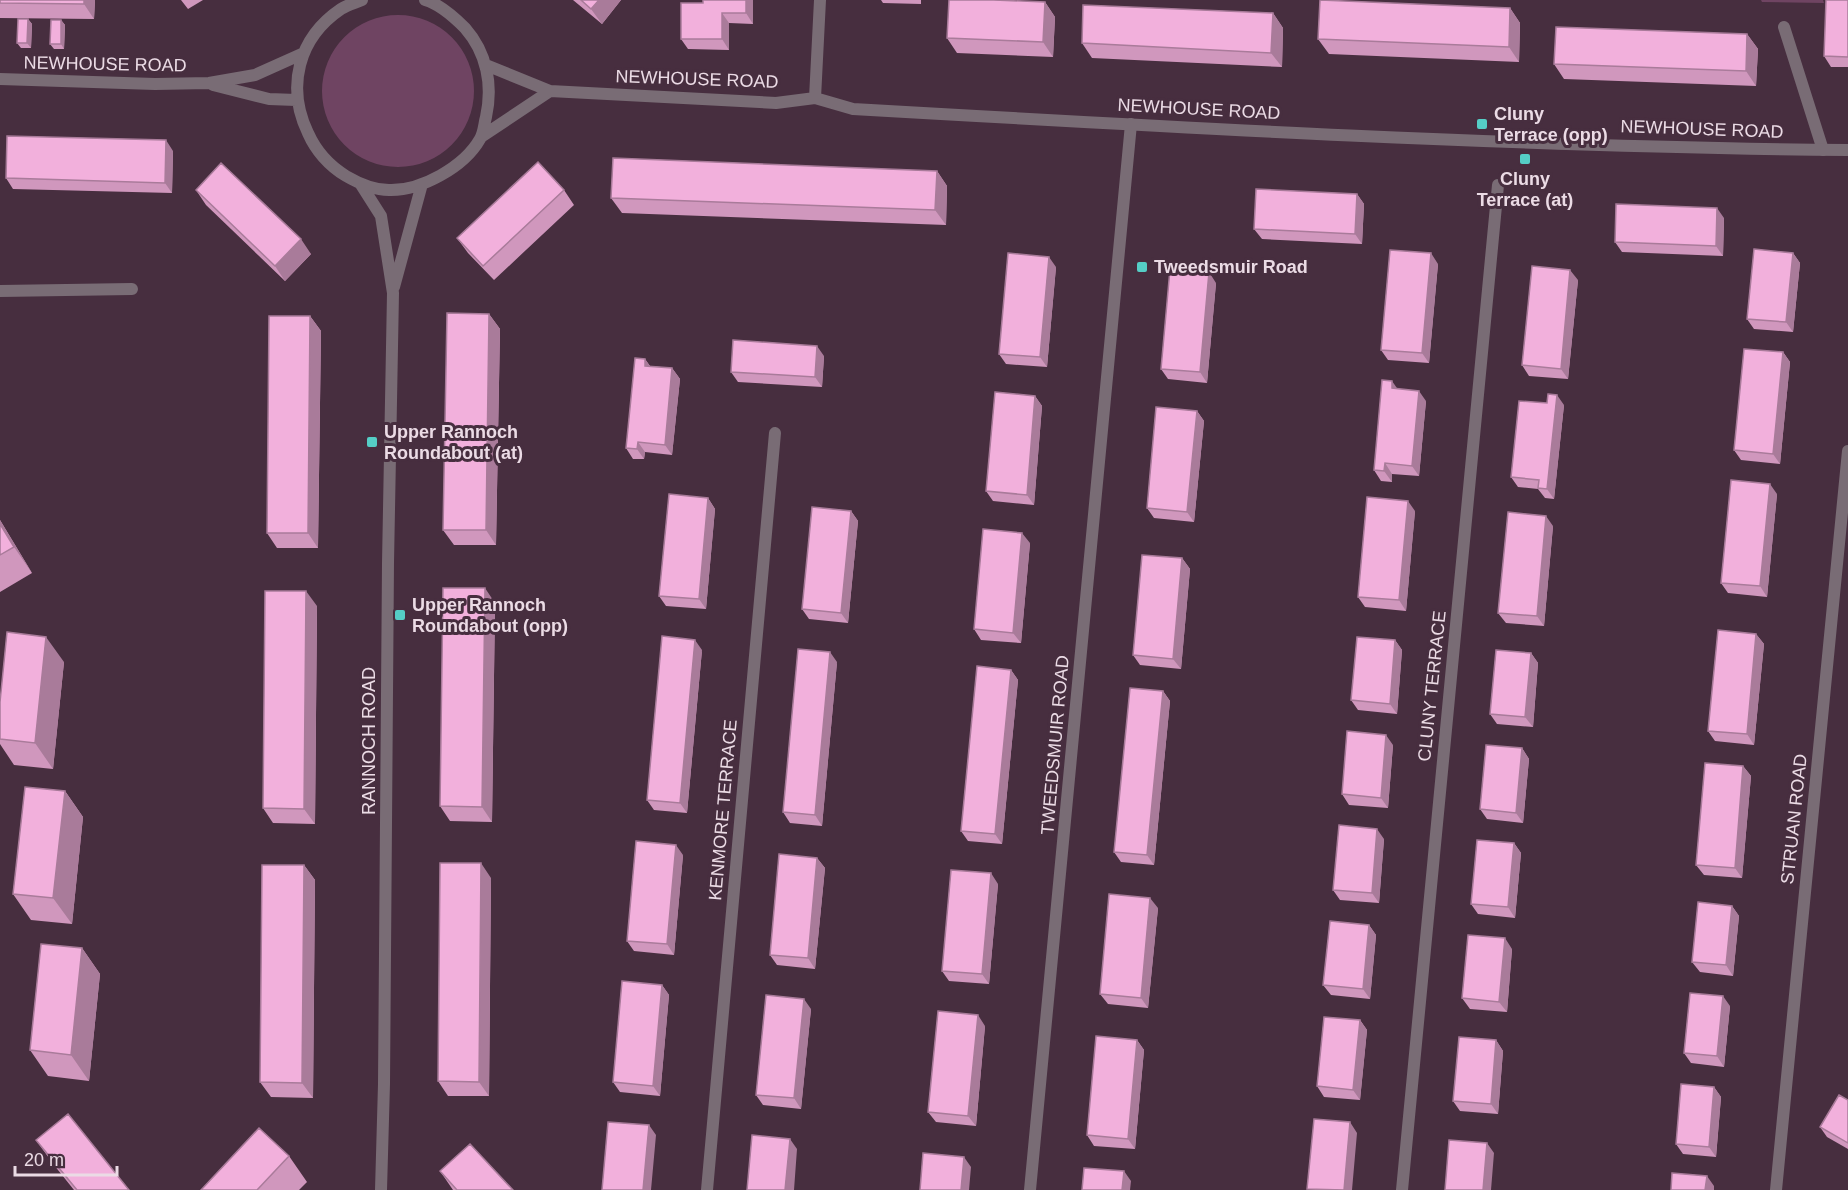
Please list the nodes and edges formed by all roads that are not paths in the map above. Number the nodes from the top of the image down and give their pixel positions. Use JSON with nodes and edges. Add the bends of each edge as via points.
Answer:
{"nodes":[{"id":1,"x":362,"y":0,"type":"edge"},
{"id":2,"x":424,"y":0,"type":"edge"},
{"id":3,"x":820,"y":0,"type":"edge"},
{"id":4,"x":1784,"y":27,"type":"dead end"},
{"id":5,"x":304,"y":53,"type":"junction"},
{"id":6,"x":486,"y":65,"type":"junction"},
{"id":7,"x":0,"y":79,"type":"edge"},
{"id":8,"x":209,"y":84,"type":"junction"},
{"id":9,"x":550,"y":91,"type":"junction"},
{"id":10,"x":815,"y":98,"type":"junction"},
{"id":11,"x":296,"y":100,"type":"junction"},
{"id":12,"x":1131,"y":124,"type":"junction"},
{"id":13,"x":482,"y":137,"type":"junction"},
{"id":14,"x":1823,"y":150,"type":"junction"},
{"id":15,"x":1848,"y":150,"type":"edge"},
{"id":16,"x":360,"y":183,"type":"junction"},
{"id":17,"x":422,"y":184,"type":"junction"},
{"id":18,"x":1498,"y":185,"type":"dead end"},
{"id":19,"x":132,"y":289,"type":"dead end"},
{"id":20,"x":0,"y":291,"type":"edge"},
{"id":21,"x":393,"y":292,"type":"junction"},
{"id":22,"x":775,"y":433,"type":"dead end"},
{"id":23,"x":1848,"y":451,"type":"edge"},
{"id":24,"x":381,"y":1190,"type":"edge"},
{"id":25,"x":707,"y":1190,"type":"edge"},
{"id":26,"x":1030,"y":1190,"type":"edge"},
{"id":27,"x":1402,"y":1190,"type":"edge"},
{"id":28,"x":1776,"y":1190,"type":"edge"}],
"edges":[{"from":1,"to":5,"type":"street","via":[[342,8],[319,28]]},
{"from":2,"to":6,"type":"street","via":[[454,16],[474,39]]},
{"from":3,"to":10,"type":"street"},
{"from":4,"to":14,"type":"street"},
{"from":5,"to":8,"type":"street","name":"NEWHOUSE ROAD","via":[[255,75]]},
{"from":5,"to":11,"type":"street","via":[[297,76]]},
{"from":6,"to":9,"type":"street","name":"NEWHOUSE ROAD"},
{"from":6,"to":13,"type":"street","via":[[490,98]]},
{"from":7,"to":8,"type":"street","name":"NEWHOUSE ROAD"},
{"from":8,"to":11,"type":"street","name":"NEWHOUSE ROAD","via":[[269,99]]},
{"from":9,"to":10,"type":"street","name":"NEWHOUSE ROAD","via":[[776,103]]},
{"from":9,"to":13,"type":"street"},
{"from":10,"to":12,"type":"street","name":"NEWHOUSE ROAD","via":[[852,109]]},
{"from":11,"to":16,"type":"street","via":[[315,149],[337,170]]},
{"from":12,"to":14,"type":"street","name":"NEWHOUSE ROAD","via":[[1497,141]]},
{"from":12,"to":26,"type":"street","name":"TWEEDSMUIR ROAD"},
{"from":13,"to":17,"type":"street","via":[[440,177]]},
{"from":14,"to":15,"type":"street","name":"NEWHOUSE ROAD"},
{"from":16,"to":17,"type":"street","via":[[388,190]]},
{"from":16,"to":21,"type":"street","name":"RANNOCH ROAD","via":[[381,216]]},
{"from":17,"to":21,"type":"street","name":"RANNOCH ROAD"},
{"from":18,"to":27,"type":"street","name":"CLUNY TERRACE"},
{"from":19,"to":20,"type":"street"},
{"from":21,"to":24,"type":"street","name":"RANNOCH ROAD"},
{"from":22,"to":25,"type":"street","name":"KENMORE TERRACE"},
{"from":23,"to":28,"type":"street","name":"STRUAN ROAD"}]}
